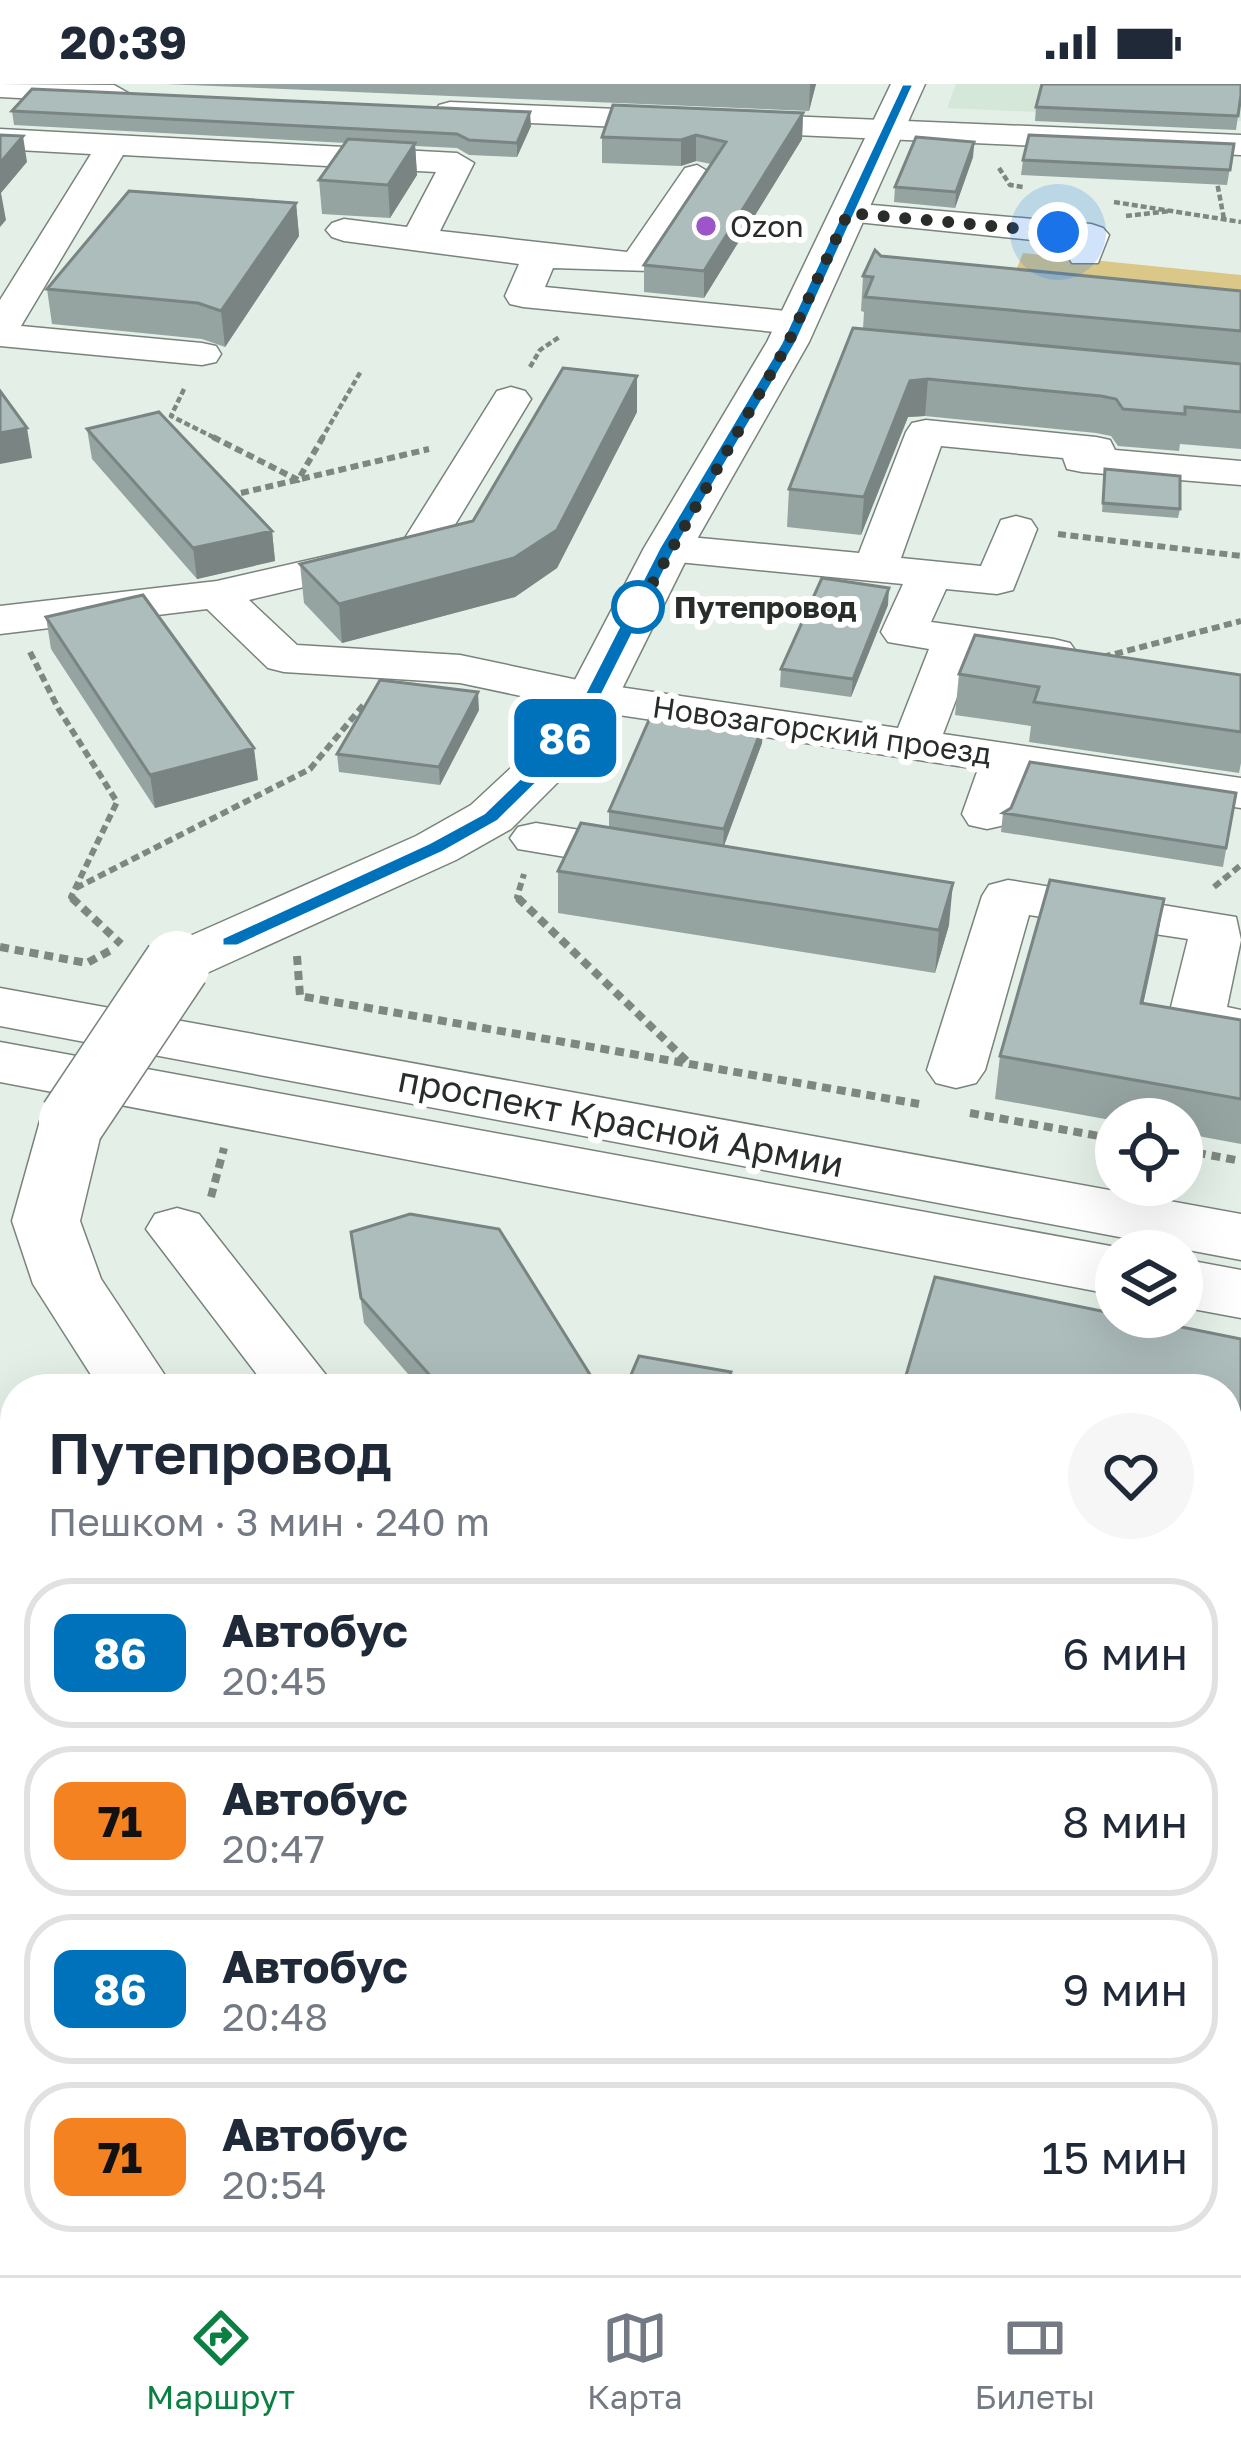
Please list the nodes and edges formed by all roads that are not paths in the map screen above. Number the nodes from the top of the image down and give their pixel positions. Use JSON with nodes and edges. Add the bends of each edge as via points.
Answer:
{"nodes":[{"id":1,"x":664,"y":84,"type":"edge"},
{"id":2,"x":908,"y":84,"type":"edge"},
{"id":3,"x":8,"y":91,"type":"edge"},
{"id":4,"x":155,"y":96,"type":"edge"},
{"id":5,"x":412,"y":110,"type":"edge"},
{"id":6,"x":459,"y":112,"type":"junction"},
{"id":7,"x":648,"y":121,"type":"junction"},
{"id":8,"x":888,"y":131,"type":"junction"},
{"id":9,"x":0,"y":139,"type":"edge"},
{"id":10,"x":113,"y":145,"type":"junction"},
{"id":11,"x":1227,"y":151,"type":"edge"},
{"id":12,"x":391,"y":158,"type":"junction"},
{"id":13,"x":697,"y":175,"type":"edge"},
{"id":14,"x":848,"y":213,"type":"junction"},
{"id":15,"x":344,"y":230,"type":"edge"},
{"id":16,"x":419,"y":239,"type":"junction"},
{"id":17,"x":540,"y":256,"type":"junction"},
{"id":18,"x":1085,"y":256,"type":"dead end"},
{"id":19,"x":0,"y":333,"type":"edge"},
{"id":20,"x":802,"y":337,"type":"junction"},
{"id":21,"x":202,"y":354,"type":"edge"},
{"id":22,"x":500,"y":417,"type":"road end"},
{"id":23,"x":1241,"y":472,"type":"edge"},
{"id":24,"x":1016,"y":530,"type":"road end"},
{"id":25,"x":668,"y":548,"type":"junction"},
{"id":26,"x":875,"y":568,"type":"junction"},
{"id":27,"x":930,"y":574,"type":"junction"},
{"id":28,"x":217,"y":594,"type":"junction"},
{"id":29,"x":7,"y":620,"type":"edge"},
{"id":30,"x":956,"y":639,"type":"junction"},
{"id":31,"x":1097,"y":659,"type":"edge"},
{"id":32,"x":592,"y":697,"type":"junction"},
{"id":33,"x":916,"y":743,"type":"junction"},
{"id":34,"x":1007,"y":758,"type":"junction"},
{"id":35,"x":1241,"y":793,"type":"edge"},
{"id":36,"x":987,"y":814,"type":"dead end"},
{"id":37,"x":536,"y":838,"type":"road end"},
{"id":38,"x":700,"y":864,"type":"edge"},
{"id":39,"x":0,"y":1007,"type":"edge"},
{"id":40,"x":1241,"y":1027,"type":"edge"},
{"id":41,"x":0,"y":1062,"type":"edge"},
{"id":42,"x":953,"y":1097,"type":"road end"},
{"id":43,"x":177,"y":1229,"type":"dead end"},
{"id":44,"x":1241,"y":1238,"type":"edge"},
{"id":45,"x":1095,"y":1266,"type":"edge"},
{"id":46,"x":1203,"y":1287,"type":"edge"},
{"id":47,"x":1241,"y":1294,"type":"edge"},
{"id":48,"x":128,"y":1374,"type":"edge"},
{"id":49,"x":292,"y":1374,"type":"edge"}],
"edges":[{"from":1,"to":7,"type":"street"},
{"from":2,"to":8,"type":"main road"},
{"from":3,"to":4,"type":"street"},
{"from":5,"to":6,"type":"street"},
{"from":6,"to":7,"type":"street"},
{"from":6,"to":12,"type":"street"},
{"from":7,"to":8,"type":"street"},
{"from":8,"to":11,"type":"street"},
{"from":8,"to":14,"type":"main road"},
{"from":9,"to":10,"type":"street"},
{"from":10,"to":12,"type":"street"},
{"from":10,"to":19,"type":"street"},
{"from":12,"to":16,"type":"street","via":[[457,163]]},
{"from":13,"to":17,"type":"street","via":[[637,263]]},
{"from":14,"to":18,"type":"street","via":[[1091,235]]},
{"from":14,"to":20,"type":"main road"},
{"from":15,"to":16,"type":"street"},
{"from":16,"to":17,"type":"street"},
{"from":17,"to":20,"type":"street","via":[[523,296]]},
{"from":19,"to":21,"type":"street"},
{"from":20,"to":25,"type":"main road"},
{"from":22,"to":28,"type":"street","via":[[421,547]]},
{"from":23,"to":26,"type":"street","via":[[1082,460],[1108,439],[926,433]]},
{"from":24,"to":27,"type":"street","via":[[998,581]]},
{"from":25,"to":26,"type":"street"},
{"from":25,"to":32,"type":"main road"},
{"from":26,"to":27,"type":"street"},
{"from":27,"to":30,"type":"street","via":[[904,632]]},
{"from":28,"to":29,"type":"street"},
{"from":28,"to":32,"type":"street","name":"Новозагорский проезд","via":[[284,658],[460,669]]},
{"from":30,"to":31,"type":"street"},
{"from":30,"to":33,"type":"street"},
{"from":32,"to":33,"type":"street","name":"Новозагорский проезд"},
{"from":32,"to":48,"type":"main road","bridge":true,"via":[[548,762],[491,817],[436,848],[166,946],[72,1120],[46,1221],[68,1284]]},
{"from":33,"to":34,"type":"street","name":"Новозагорский проезд"},
{"from":34,"to":35,"type":"street","name":"Новозагорский проезд"},
{"from":34,"to":36,"type":"street"},
{"from":37,"to":38,"type":"street"},
{"from":39,"to":44,"type":"main road","name":"проспект Красной Армии"},
{"from":40,"to":42,"type":"street","via":[[1196,1019],[1216,928],[1008,896],[979,909]]},
{"from":41,"to":45,"type":"main road","name":"проспект Красной Армии"},
{"from":43,"to":49,"type":"street"},
{"from":46,"to":47,"type":"main road"}]}
